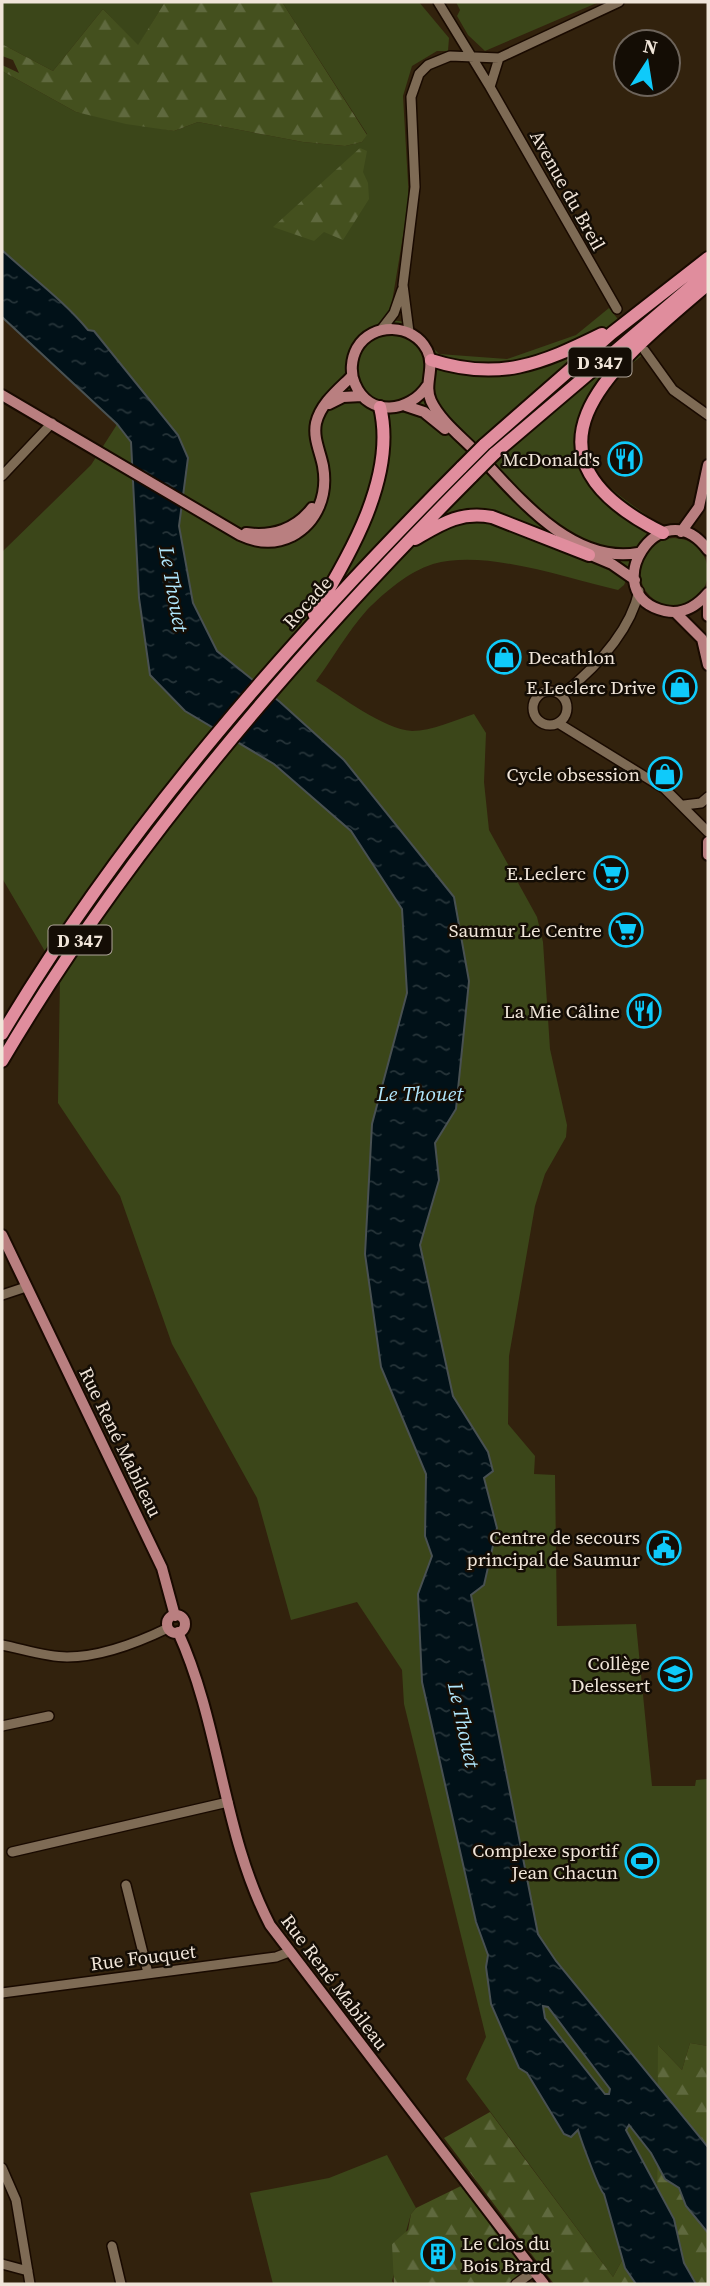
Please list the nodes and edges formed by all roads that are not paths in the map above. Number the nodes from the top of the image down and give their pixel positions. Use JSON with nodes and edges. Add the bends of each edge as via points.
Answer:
{"nodes":[{"id":1,"x":438,"y":2,"type":"edge"},
{"id":2,"x":619,"y":2,"type":"edge"},
{"id":3,"x":499,"y":58,"type":"junction"},
{"id":4,"x":473,"y":59,"type":"junction"},
{"id":5,"x":490,"y":87,"type":"junction"},
{"id":6,"x":708,"y":258,"type":"edge"},
{"id":7,"x":708,"y":272,"type":"edge"},
{"id":8,"x":708,"y":284,"type":"edge"},
{"id":9,"x":403,"y":285,"type":"junction"},
{"id":10,"x":617,"y":309,"type":"dead end"},
{"id":11,"x":624,"y":323,"type":"junction"},
{"id":12,"x":382,"y":330,"type":"junction"},
{"id":13,"x":408,"y":332,"type":"junction"},
{"id":14,"x":645,"y":351,"type":"dead end"},
{"id":15,"x":431,"y":360,"type":"junction"},
{"id":16,"x":352,"y":376,"type":"junction"},
{"id":17,"x":428,"y":386,"type":"junction"},
{"id":18,"x":2,"y":395,"type":"edge"},
{"id":19,"x":362,"y":396,"type":"junction"},
{"id":20,"x":406,"y":406,"type":"junction"},
{"id":21,"x":324,"y":407,"type":"junction"},
{"id":22,"x":380,"y":407,"type":"junction"},
{"id":23,"x":708,"y":415,"type":"edge"},
{"id":24,"x":52,"y":423,"type":"junction"},
{"id":25,"x":489,"y":450,"type":"junction"},
{"id":26,"x":708,"y":465,"type":"edge"},
{"id":27,"x":467,"y":471,"type":"junction"},
{"id":28,"x":2,"y":476,"type":"edge"},
{"id":29,"x":681,"y":532,"type":"junction"},
{"id":30,"x":663,"y":533,"type":"junction"},
{"id":31,"x":402,"y":546,"type":"junction"},
{"id":32,"x":708,"y":550,"type":"edge"},
{"id":33,"x":638,"y":553,"type":"junction"},
{"id":34,"x":589,"y":555,"type":"junction"},
{"id":35,"x":637,"y":586,"type":"junction"},
{"id":36,"x":708,"y":594,"type":"edge"},
{"id":37,"x":675,"y":612,"type":"junction"},
{"id":38,"x":708,"y":616,"type":"edge"},
{"id":39,"x":297,"y":642,"type":"junction"},
{"id":40,"x":708,"y":665,"type":"edge"},
{"id":41,"x":562,"y":695,"type":"junction"},
{"id":42,"x":558,"y":723,"type":"junction"},
{"id":43,"x":708,"y":797,"type":"edge"},
{"id":44,"x":684,"y":804,"type":"junction"},
{"id":45,"x":708,"y":832,"type":"edge"},
{"id":46,"x":708,"y":842,"type":"edge"},
{"id":47,"x":708,"y":855,"type":"edge"},
{"id":48,"x":2,"y":1034,"type":"edge"},
{"id":49,"x":2,"y":1061,"type":"edge"},
{"id":50,"x":2,"y":1235,"type":"edge"},
{"id":51,"x":26,"y":1287,"type":"junction"},
{"id":52,"x":2,"y":1294,"type":"edge"},
{"id":53,"x":173,"y":1630,"type":"junction"},
{"id":54,"x":2,"y":1645,"type":"edge"},
{"id":55,"x":49,"y":1716,"type":"dead end"},
{"id":56,"x":2,"y":1726,"type":"edge"},
{"id":57,"x":228,"y":1802,"type":"junction"},
{"id":58,"x":12,"y":1852,"type":"dead end"},
{"id":59,"x":126,"y":1885,"type":"dead end"},
{"id":60,"x":289,"y":1952,"type":"junction"},
{"id":61,"x":148,"y":1973,"type":"junction"},
{"id":62,"x":2,"y":1993,"type":"edge"},
{"id":63,"x":2,"y":2168,"type":"edge"},
{"id":64,"x":112,"y":2246,"type":"dead end"},
{"id":65,"x":2,"y":2264,"type":"edge"},
{"id":66,"x":28,"y":2271,"type":"junction"},
{"id":67,"x":534,"y":2271,"type":"junction"},
{"id":68,"x":30,"y":2284,"type":"edge"},
{"id":69,"x":121,"y":2284,"type":"edge"},
{"id":70,"x":516,"y":2284,"type":"edge"},
{"id":71,"x":544,"y":2284,"type":"edge"}],
"edges":[{"from":1,"to":4,"type":"street","name":"Avenue du Breil"},
{"from":2,"to":3,"type":"street"},
{"from":3,"to":4,"type":"street"},
{"from":3,"to":5,"type":"street"},
{"from":4,"to":5,"type":"street","name":"Avenue du Breil"},
{"from":4,"to":9,"type":"street","via":[[450,56],[438,60],[419,74],[414,85],[410,110],[414,202]]},
{"from":5,"to":10,"type":"street","name":"Avenue du Breil"},
{"from":6,"to":11,"type":"highway","name":"Rocade","number":"D 347"},
{"from":7,"to":25,"type":"highway","number":"D 347"},
{"from":8,"to":30,"type":"highway","via":[[604,382],[582,426],[587,468],[601,492]]},
{"from":9,"to":12,"type":"street","via":[[394,313]]},
{"from":9,"to":13,"type":"street"},
{"from":11,"to":15,"type":"highway","via":[[521,368],[487,370]]},
{"from":11,"to":25,"type":"highway","name":"Rocade","number":"D 347"},
{"from":12,"to":13,"type":"main road"},
{"from":12,"to":16,"type":"main road","via":[[358,347]]},
{"from":13,"to":15,"type":"main road","via":[[423,344]]},
{"from":14,"to":23,"type":"street","via":[[673,390]]},
{"from":15,"to":17,"type":"main road"},
{"from":16,"to":19,"type":"main road"},
{"from":16,"to":21,"type":"main road"},
{"from":17,"to":20,"type":"main road"},
{"from":17,"to":33,"type":"main road","via":[[432,404],[444,419],[551,525],[599,550],[618,555]]},
{"from":18,"to":24,"type":"main road"},
{"from":19,"to":21,"type":"main road","via":[[342,397]]},
{"from":19,"to":22,"type":"main road"},
{"from":20,"to":22,"type":"main road"},
{"from":20,"to":34,"type":"main road","via":[[430,416],[533,519]]},
{"from":21,"to":24,"type":"main road","via":[[315,429],[324,469],[322,494],[305,517],[273,533],[251,533],[221,523]]},
{"from":22,"to":39,"type":"highway","via":[[383,440],[366,514],[345,562]]},
{"from":24,"to":28,"type":"street"},
{"from":25,"to":27,"type":"highway","name":"Rocade","number":"D 347","bridge":true},
{"from":26,"to":29,"type":"main road","via":[[699,508]]},
{"from":27,"to":31,"type":"highway","number":"D 347"},
{"from":27,"to":39,"type":"highway","name":"Rocade","number":"D 347"},
{"from":29,"to":30,"type":"main road"},
{"from":29,"to":32,"type":"main road","via":[[697,538]]},
{"from":30,"to":33,"type":"main road"},
{"from":31,"to":34,"type":"highway","via":[[451,519],[477,514]]},
{"from":31,"to":49,"type":"highway","number":"D 347","via":[[296,665],[166,824],[74,947]]},
{"from":33,"to":35,"type":"main road","via":[[634,566]]},
{"from":34,"to":35,"type":"main road","via":[[612,564]]},
{"from":35,"to":37,"type":"main road","via":[[654,606]]},
{"from":35,"to":41,"type":"street","via":[[633,615]]},
{"from":36,"to":37,"type":"main road","via":[[687,610]]},
{"from":36,"to":38,"type":"main road"},
{"from":37,"to":40,"type":"main road","via":[[702,639]]},
{"from":39,"to":48,"type":"highway","name":"Rocade","number":"D 347","via":[[154,815]]},
{"from":41,"to":42,"type":"street","via":[[567,711]]},
{"from":41,"to":42,"type":"street","via":[[546,691],[533,704],[541,723]]},
{"from":42,"to":44,"type":"street"},
{"from":43,"to":44,"type":"street","via":[[701,803]]},
{"from":44,"to":45,"type":"street"},
{"from":46,"to":47,"type":"main road"},
{"from":50,"to":51,"type":"main road","name":"Rue René Mabileau"},
{"from":51,"to":52,"type":"street"},
{"from":51,"to":53,"type":"main road","name":"Rue René Mabileau","via":[[162,1568],[175,1616],[184,1624]]},
{"from":53,"to":54,"type":"street","via":[[81,1656]]},
{"from":53,"to":57,"type":"main road","name":"Rue René Mabileau","via":[[199,1692]]},
{"from":55,"to":56,"type":"street"},
{"from":57,"to":58,"type":"street"},
{"from":57,"to":60,"type":"main road","name":"Rue René Mabileau","via":[[250,1882]]},
{"from":59,"to":61,"type":"street"},
{"from":60,"to":61,"type":"street","name":"Rue Fouquet"},
{"from":60,"to":67,"type":"main road","name":"Rue René Mabileau"},
{"from":61,"to":62,"type":"street","name":"Rue Fouquet"},
{"from":63,"to":66,"type":"street","via":[[16,2200]]},
{"from":64,"to":69,"type":"street"},
{"from":65,"to":66,"type":"street"},
{"from":66,"to":68,"type":"street"},
{"from":67,"to":70,"type":"street"},
{"from":67,"to":71,"type":"main road","name":"Rue René Mabileau"}]}
